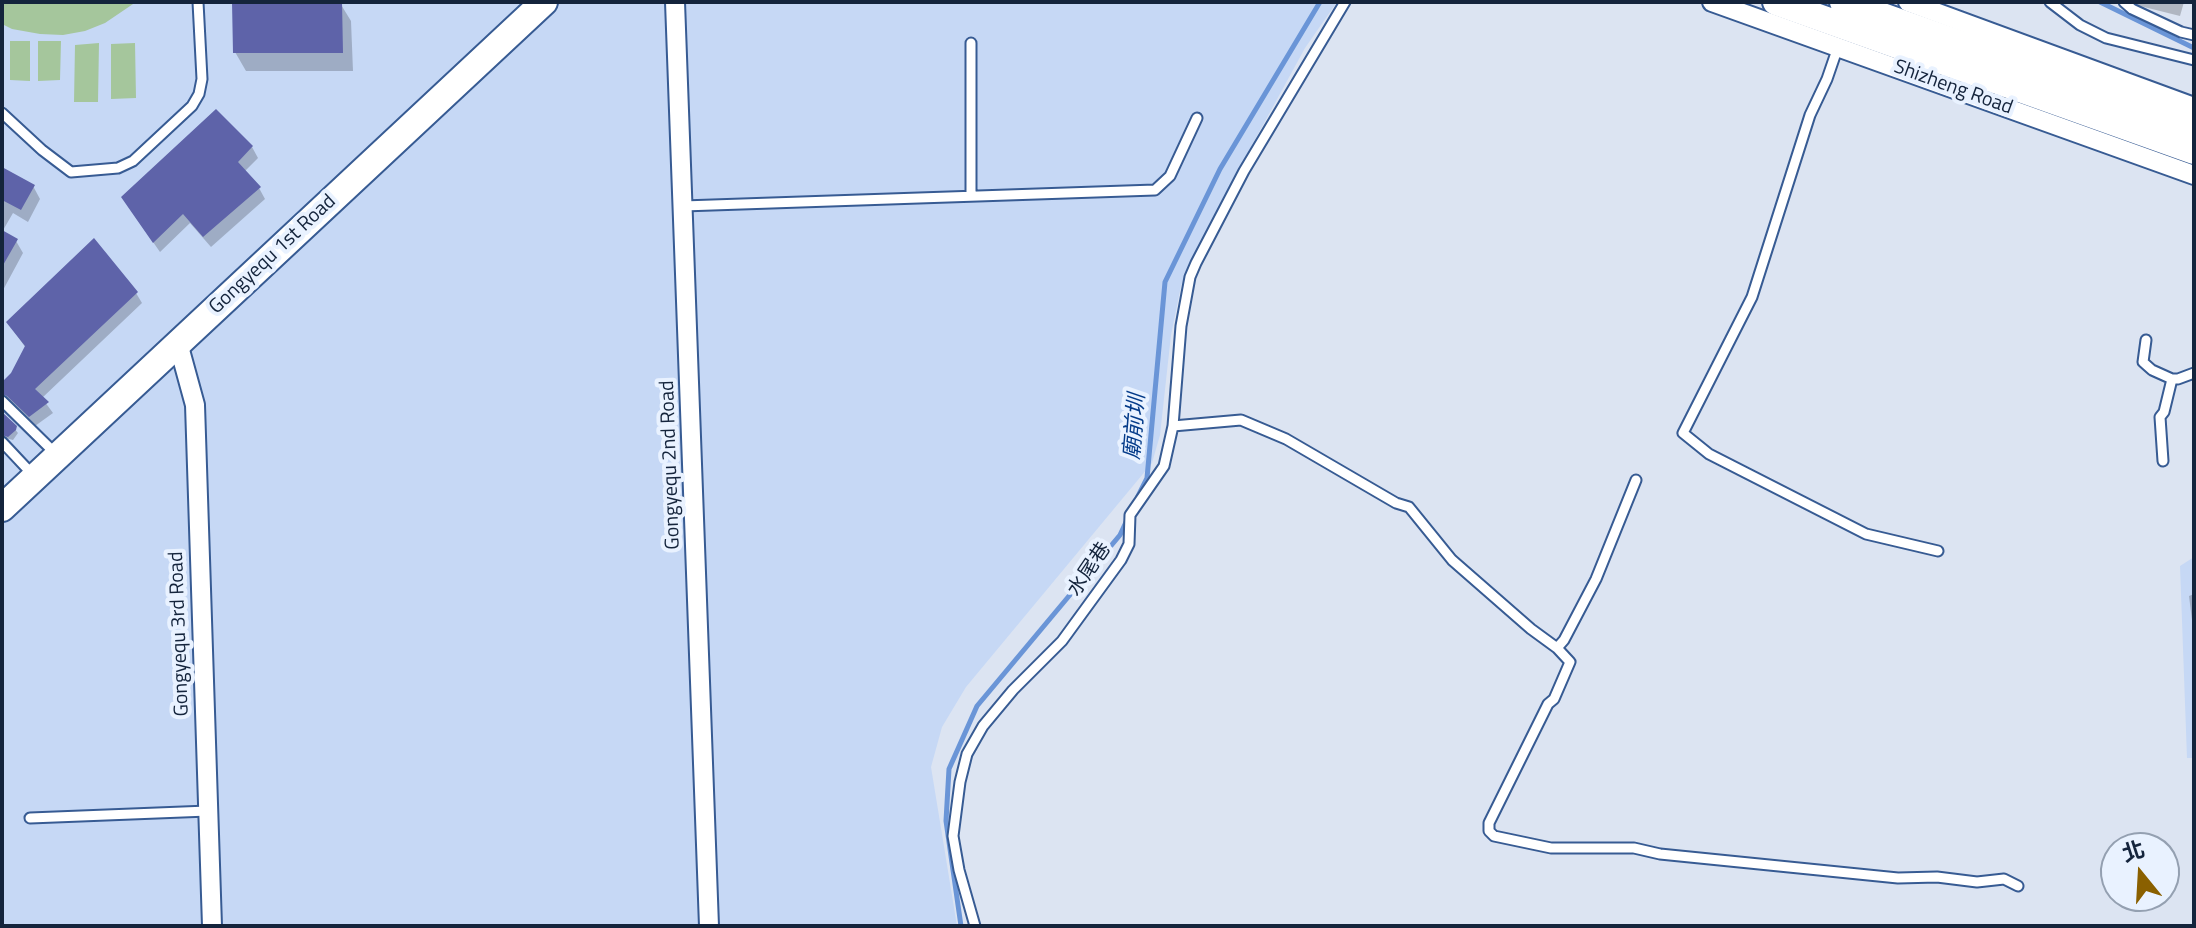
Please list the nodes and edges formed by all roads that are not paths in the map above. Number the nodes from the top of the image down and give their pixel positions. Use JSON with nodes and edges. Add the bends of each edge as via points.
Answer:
{"nodes":[{"id":1,"x":198,"y":2,"type":"edge"},
{"id":2,"x":544,"y":2,"type":"edge"},
{"id":3,"x":675,"y":2,"type":"edge"},
{"id":4,"x":1345,"y":2,"type":"edge"},
{"id":5,"x":1712,"y":2,"type":"edge"},
{"id":6,"x":1776,"y":2,"type":"edge"},
{"id":7,"x":1843,"y":2,"type":"edge"},
{"id":8,"x":1908,"y":2,"type":"edge"},
{"id":9,"x":2050,"y":2,"type":"edge"},
{"id":10,"x":2124,"y":2,"type":"edge"},
{"id":11,"x":2194,"y":35,"type":"edge"},
{"id":12,"x":971,"y":43,"type":"dead end"},
{"id":13,"x":1838,"y":47,"type":"junction"},
{"id":14,"x":2194,"y":60,"type":"edge"},
{"id":15,"x":2194,"y":107,"type":"edge"},
{"id":16,"x":2,"y":113,"type":"edge"},
{"id":17,"x":1197,"y":118,"type":"dead end"},
{"id":18,"x":2194,"y":127,"type":"edge"},
{"id":19,"x":2194,"y":151,"type":"edge"},
{"id":20,"x":2194,"y":175,"type":"edge"},
{"id":21,"x":971,"y":196,"type":"junction"},
{"id":22,"x":683,"y":206,"type":"junction"},
{"id":23,"x":2146,"y":340,"type":"dead end"},
{"id":24,"x":178,"y":343,"type":"junction"},
{"id":25,"x":2194,"y":373,"type":"edge"},
{"id":26,"x":2172,"y":379,"type":"junction"},
{"id":27,"x":2,"y":401,"type":"edge"},
{"id":28,"x":1173,"y":426,"type":"junction"},
{"id":29,"x":2,"y":442,"type":"edge"},
{"id":30,"x":58,"y":456,"type":"junction"},
{"id":31,"x":2163,"y":461,"type":"dead end"},
{"id":32,"x":35,"y":477,"type":"junction"},
{"id":33,"x":1636,"y":480,"type":"dead end"},
{"id":34,"x":2,"y":508,"type":"edge"},
{"id":35,"x":1938,"y":551,"type":"dead end"},
{"id":36,"x":1557,"y":648,"type":"junction"},
{"id":37,"x":208,"y":811,"type":"junction"},
{"id":38,"x":30,"y":818,"type":"dead end"},
{"id":39,"x":2018,"y":886,"type":"dead end"},
{"id":40,"x":212,"y":926,"type":"edge"},
{"id":41,"x":709,"y":926,"type":"edge"},
{"id":42,"x":975,"y":926,"type":"edge"}],
"edges":[{"from":1,"to":16,"type":"lane","via":[[199,94],[133,161],[118,168],[71,172]]},
{"from":2,"to":24,"type":"street","name":"Gongyequ 1st Road"},
{"from":3,"to":22,"type":"street","name":"Gongyequ 2nd Road"},
{"from":4,"to":28,"type":"lane","name":"水尾巷","via":[[1244,171],[1190,277]]},
{"from":5,"to":13,"type":"street","name":"Shizheng Road"},
{"from":6,"to":19,"type":"street","name":"Shizheng Road"},
{"from":7,"to":18,"type":"street"},
{"from":8,"to":15,"type":"street"},
{"from":9,"to":14,"type":"lane","via":[[2106,38]]},
{"from":10,"to":11,"type":"lane"},
{"from":12,"to":21,"type":"lane"},
{"from":13,"to":20,"type":"street","name":"Shizheng Road"},
{"from":13,"to":35,"type":"lane","via":[[1810,115],[1752,297],[1683,433],[1709,454],[1866,534]]},
{"from":17,"to":21,"type":"lane","via":[[1170,176],[1155,190]]},
{"from":21,"to":22,"type":"lane"},
{"from":22,"to":41,"type":"street","name":"Gongyequ 2nd Road"},
{"from":23,"to":26,"type":"lane","via":[[2146,366]]},
{"from":24,"to":30,"type":"street","name":"Gongyequ 1st Road"},
{"from":24,"to":37,"type":"street","name":"Gongyequ 3rd Road","via":[[195,405]]},
{"from":25,"to":26,"type":"lane"},
{"from":26,"to":31,"type":"lane","via":[[2160,417]]},
{"from":27,"to":30,"type":"lane"},
{"from":28,"to":36,"type":"lane","via":[[1241,420],[1409,507],[1452,560]]},
{"from":28,"to":42,"type":"lane","name":"水尾巷","via":[[1164,466],[1130,515],[1129,544],[1121,560],[1062,641],[983,726],[967,754],[953,836]]},
{"from":29,"to":32,"type":"lane"},
{"from":30,"to":32,"type":"street","name":"Gongyequ 1st Road"},
{"from":32,"to":34,"type":"street","name":"Gongyequ 1st Road"},
{"from":33,"to":36,"type":"lane","via":[[1591,590]]},
{"from":36,"to":39,"type":"lane","via":[[1570,662],[1499,798],[1489,823],[1494,836],[1551,848],[1634,848],[1898,878],[2004,879]]},
{"from":37,"to":38,"type":"lane"},
{"from":37,"to":40,"type":"street","name":"Gongyequ 3rd Road"}]}
